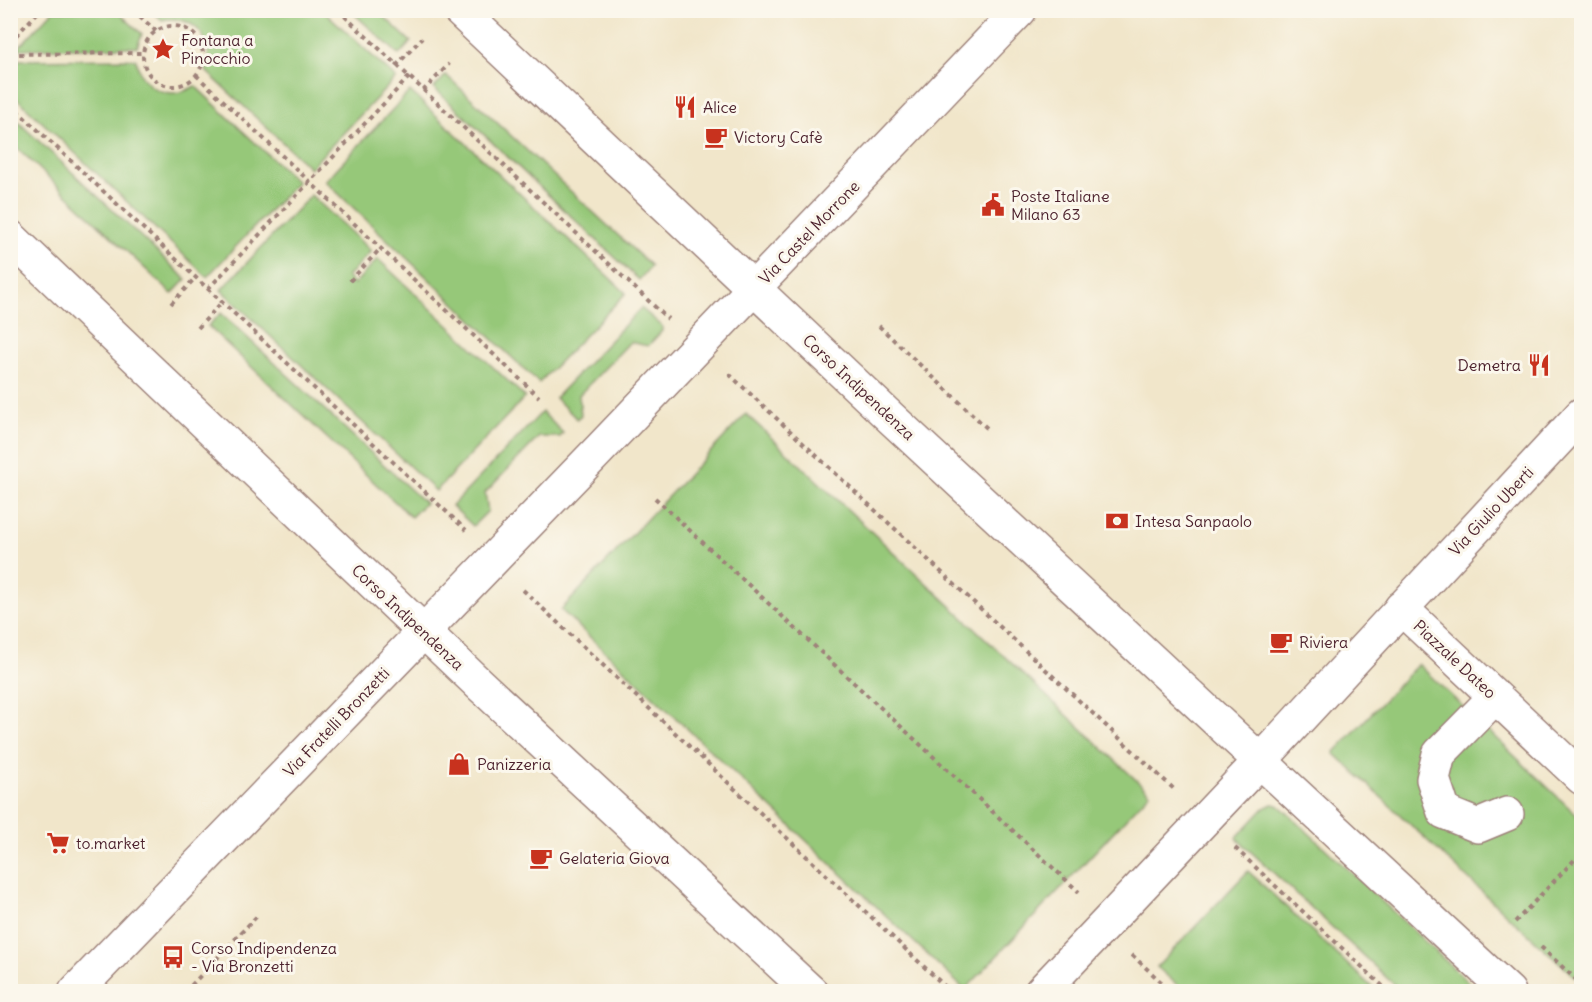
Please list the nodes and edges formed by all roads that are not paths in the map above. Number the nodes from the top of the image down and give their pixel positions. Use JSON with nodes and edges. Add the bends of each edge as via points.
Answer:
{"nodes":[{"id":1,"x":459,"y":10,"type":"edge"},
{"id":2,"x":1020,"y":10,"type":"edge"},
{"id":3,"x":10,"y":237,"type":"edge"},
{"id":4,"x":754,"y":289,"type":"junction"},
{"id":5,"x":1581,"y":414,"type":"edge"},
{"id":6,"x":597,"y":452,"type":"joint"},
{"id":7,"x":1401,"y":608,"type":"junction"},
{"id":8,"x":424,"y":632,"type":"junction"},
{"id":9,"x":1495,"y":697,"type":"junction"},
{"id":10,"x":1261,"y":760,"type":"junction"},
{"id":11,"x":1581,"y":778,"type":"edge"},
{"id":12,"x":1508,"y":814,"type":"dead end"},
{"id":13,"x":75,"y":992,"type":"edge"},
{"id":14,"x":811,"y":992,"type":"edge"},
{"id":15,"x":1041,"y":992,"type":"edge"},
{"id":16,"x":1509,"y":992,"type":"edge"}],
"edges":[{"from":1,"to":4,"type":"street","name":"Corso Indipendenza"},
{"from":2,"to":4,"type":"street","name":"Via Castel Morrone"},
{"from":3,"to":8,"type":"street","name":"Corso Indipendenza"},
{"from":4,"to":6,"type":"street","name":"Via Castel Morrone"},
{"from":4,"to":10,"type":"street","name":"Corso Indipendenza"},
{"from":5,"to":7,"type":"street","name":"Via Giulio Uberti"},
{"from":6,"to":8,"type":"street","name":"Via Fratelli Bronzetti"},
{"from":7,"to":9,"type":"street","name":"Piazzale Dateo"},
{"from":7,"to":10,"type":"street","name":"Piazzale Dateo"},
{"from":8,"to":13,"type":"street","name":"Via Fratelli Bronzetti"},
{"from":8,"to":14,"type":"street","name":"Corso Indipendenza"},
{"from":9,"to":11,"type":"street","name":"Piazzale Dateo"},
{"from":9,"to":12,"type":"street","via":[[1439,754],[1434,779],[1443,812],[1478,826]]},
{"from":10,"to":15,"type":"street","name":"Piazzale Dateo"},
{"from":10,"to":16,"type":"street"}]}
